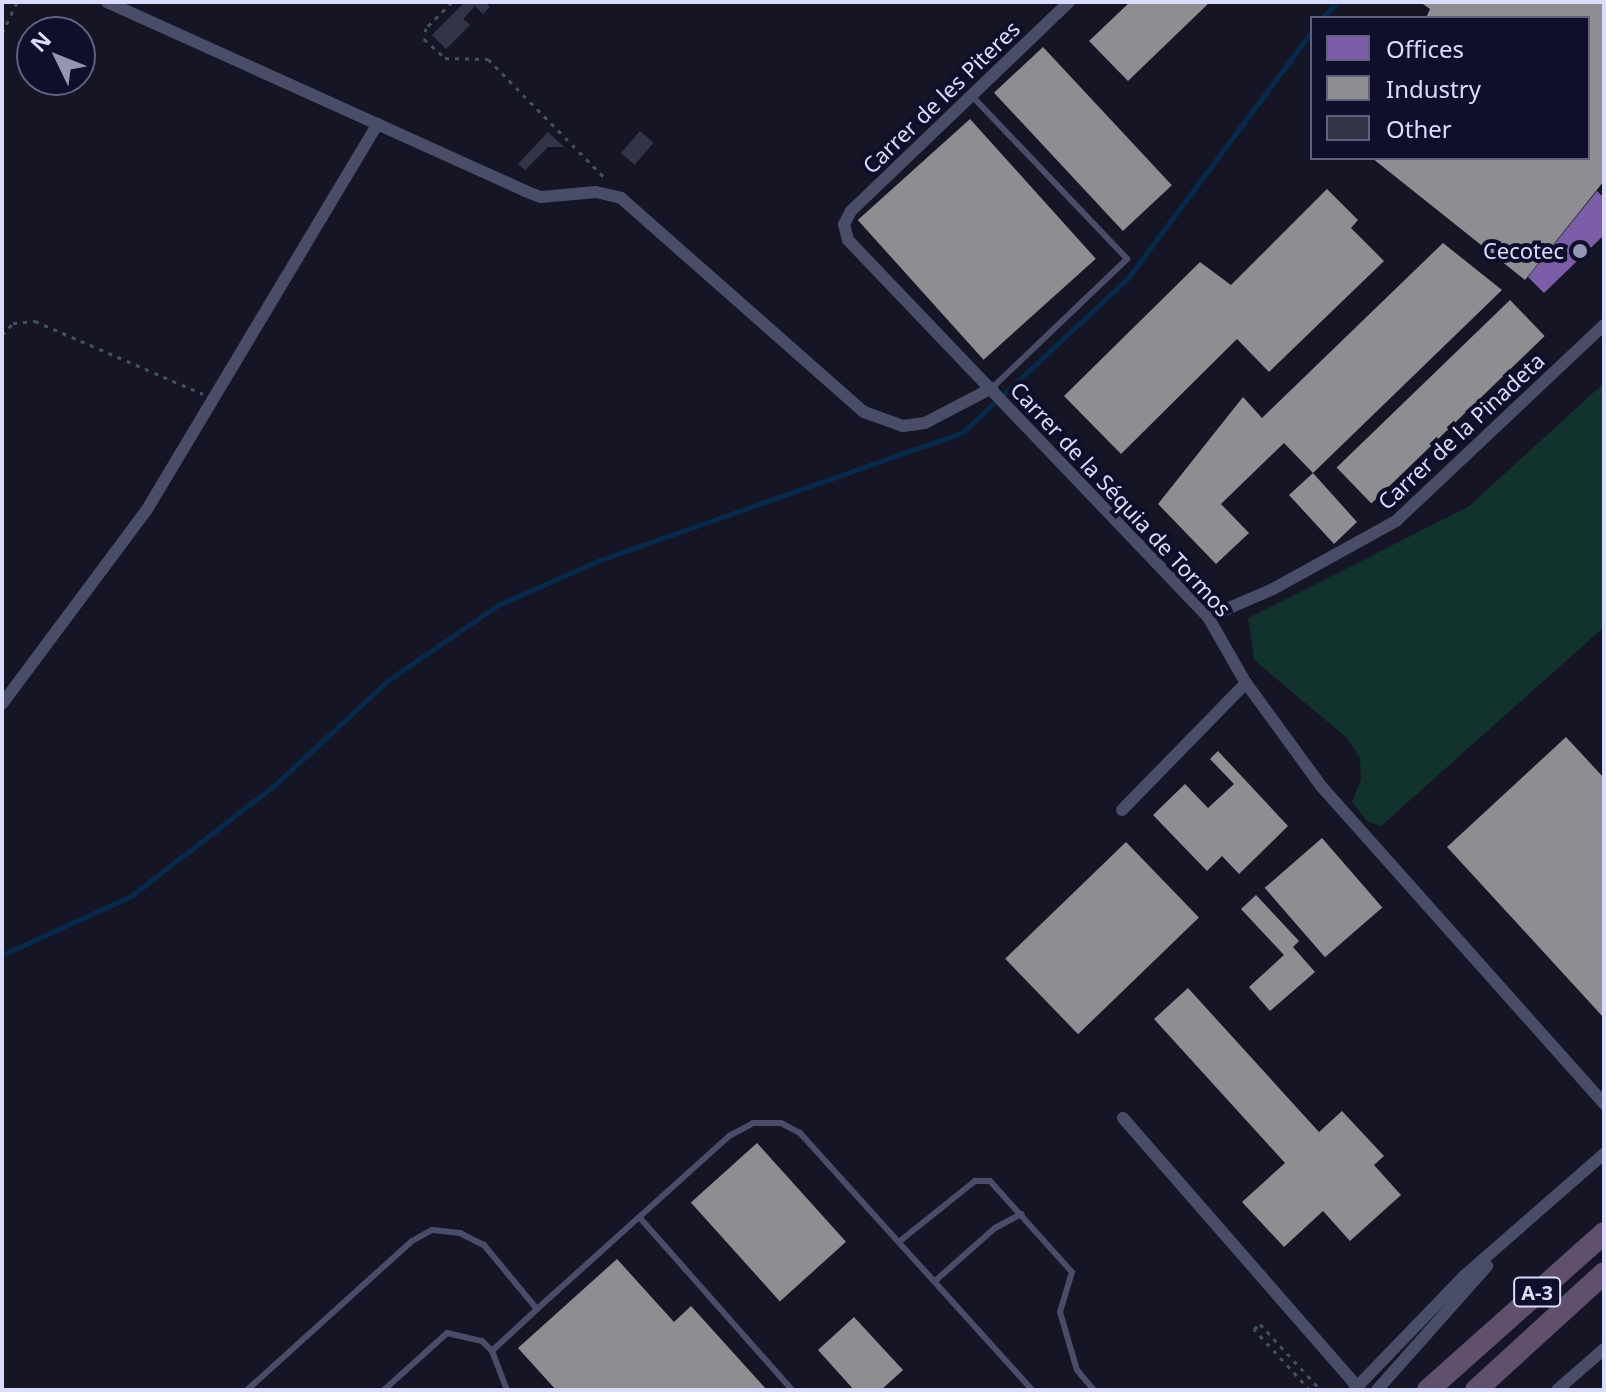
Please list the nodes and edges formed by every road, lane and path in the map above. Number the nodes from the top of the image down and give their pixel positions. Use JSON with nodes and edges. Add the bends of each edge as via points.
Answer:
{"nodes":[{"id":1,"x":17,"y":2,"type":"edge"},
{"id":2,"x":107,"y":2,"type":"edge"},
{"id":3,"x":452,"y":2,"type":"edge"},
{"id":4,"x":1069,"y":2,"type":"edge"},
{"id":5,"x":2,"y":33,"type":"edge"},
{"id":6,"x":972,"y":96,"type":"junction"},
{"id":7,"x":378,"y":124,"type":"junction"},
{"id":8,"x":621,"y":198,"type":"junction"},
{"id":9,"x":844,"y":224,"type":"joint"},
{"id":10,"x":1604,"y":325,"type":"edge"},
{"id":11,"x":2,"y":335,"type":"edge"},
{"id":12,"x":992,"y":388,"type":"junction"},
{"id":13,"x":214,"y":399,"type":"junction"},
{"id":14,"x":1208,"y":617,"type":"junction"},
{"id":15,"x":1246,"y":683,"type":"junction"},
{"id":16,"x":2,"y":704,"type":"edge"},
{"id":17,"x":1122,"y":810,"type":"dead end"},
{"id":18,"x":1604,"y":1104,"type":"edge"},
{"id":19,"x":1123,"y":1118,"type":"dead end"},
{"id":20,"x":1604,"y":1154,"type":"edge"},
{"id":21,"x":1543,"y":1210,"type":"junction"},
{"id":22,"x":1021,"y":1214,"type":"junction"},
{"id":23,"x":640,"y":1218,"type":"junction"},
{"id":24,"x":1604,"y":1233,"type":"edge"},
{"id":25,"x":900,"y":1241,"type":"junction"},
{"id":26,"x":1604,"y":1273,"type":"edge"},
{"id":27,"x":935,"y":1281,"type":"junction"},
{"id":28,"x":537,"y":1309,"type":"junction"},
{"id":29,"x":1604,"y":1349,"type":"edge"},
{"id":30,"x":492,"y":1351,"type":"junction"},
{"id":31,"x":1356,"y":1388,"type":"edge"},
{"id":32,"x":247,"y":1390,"type":"edge"},
{"id":33,"x":384,"y":1390,"type":"edge"},
{"id":34,"x":507,"y":1390,"type":"edge"},
{"id":35,"x":792,"y":1390,"type":"edge"},
{"id":36,"x":1032,"y":1390,"type":"edge"},
{"id":37,"x":1094,"y":1390,"type":"edge"},
{"id":38,"x":1310,"y":1390,"type":"edge"},
{"id":39,"x":1321,"y":1390,"type":"edge"},
{"id":40,"x":1377,"y":1390,"type":"edge"},
{"id":41,"x":1428,"y":1390,"type":"edge"},
{"id":42,"x":1476,"y":1390,"type":"edge"},
{"id":43,"x":1557,"y":1390,"type":"edge"}],
"edges":[{"from":1,"to":5,"type":"path"},
{"from":2,"to":7,"type":"street"},
{"from":3,"to":8,"type":"path","via":[[426,28],[424,39],[445,58],[488,59]]},
{"from":4,"to":6,"type":"street","name":"Carrer de les Piteres"},
{"from":6,"to":9,"type":"street","name":"Carrer de les Piteres","via":[[851,211]]},
{"from":6,"to":12,"type":"lane","via":[[1127,259]]},
{"from":7,"to":8,"type":"street","via":[[541,197],[596,192]]},
{"from":7,"to":13,"type":"street"},
{"from":8,"to":12,"type":"street","via":[[864,412],[903,426],[925,423]]},
{"from":9,"to":12,"type":"street","name":"Carrer de la Séquia de Tormos","via":[[848,240]]},
{"from":10,"to":14,"type":"street","name":"Carrer de la Pinadeta","via":[[1396,521],[1273,589]]},
{"from":11,"to":13,"type":"path","via":[[13,323],[35,321]]},
{"from":12,"to":14,"type":"street","name":"Carrer de la Séquia de Tormos"},
{"from":13,"to":16,"type":"street","via":[[146,511]]},
{"from":14,"to":15,"type":"street","name":"Carrer de la Séquia de Tormos"},
{"from":15,"to":17,"type":"street"},
{"from":15,"to":18,"type":"street","name":"Carrer de la Séquia de Tormos","via":[[1321,786]]},
{"from":19,"to":31,"type":"street"},
{"from":20,"to":21,"type":"street"},
{"from":21,"to":31,"type":"street","via":[[1464,1276]]},
{"from":21,"to":40,"type":"street","via":[[1448,1304]]},
{"from":22,"to":25,"type":"lane","via":[[990,1181],[975,1181]]},
{"from":22,"to":27,"type":"lane","via":[[995,1228]]},
{"from":22,"to":37,"type":"lane","via":[[1072,1272],[1060,1312],[1077,1370]]},
{"from":23,"to":25,"type":"lane","via":[[729,1136],[753,1123],[781,1123],[800,1133]]},
{"from":23,"to":28,"type":"lane"},
{"from":23,"to":35,"type":"lane"},
{"from":24,"to":41,"type":"highway","number":"A-3"},
{"from":25,"to":27,"type":"lane"},
{"from":26,"to":42,"type":"highway","number":"A-3"},
{"from":27,"to":36,"type":"lane"},
{"from":28,"to":30,"type":"lane"},
{"from":28,"to":32,"type":"lane","via":[[484,1245],[460,1233],[432,1230],[412,1241]]},
{"from":29,"to":43,"type":"street"},
{"from":30,"to":33,"type":"lane","via":[[482,1341],[447,1333]]},
{"from":30,"to":34,"type":"lane"},
{"from":38,"to":39,"type":"path","via":[[1254,1329],[1260,1324]]}]}
